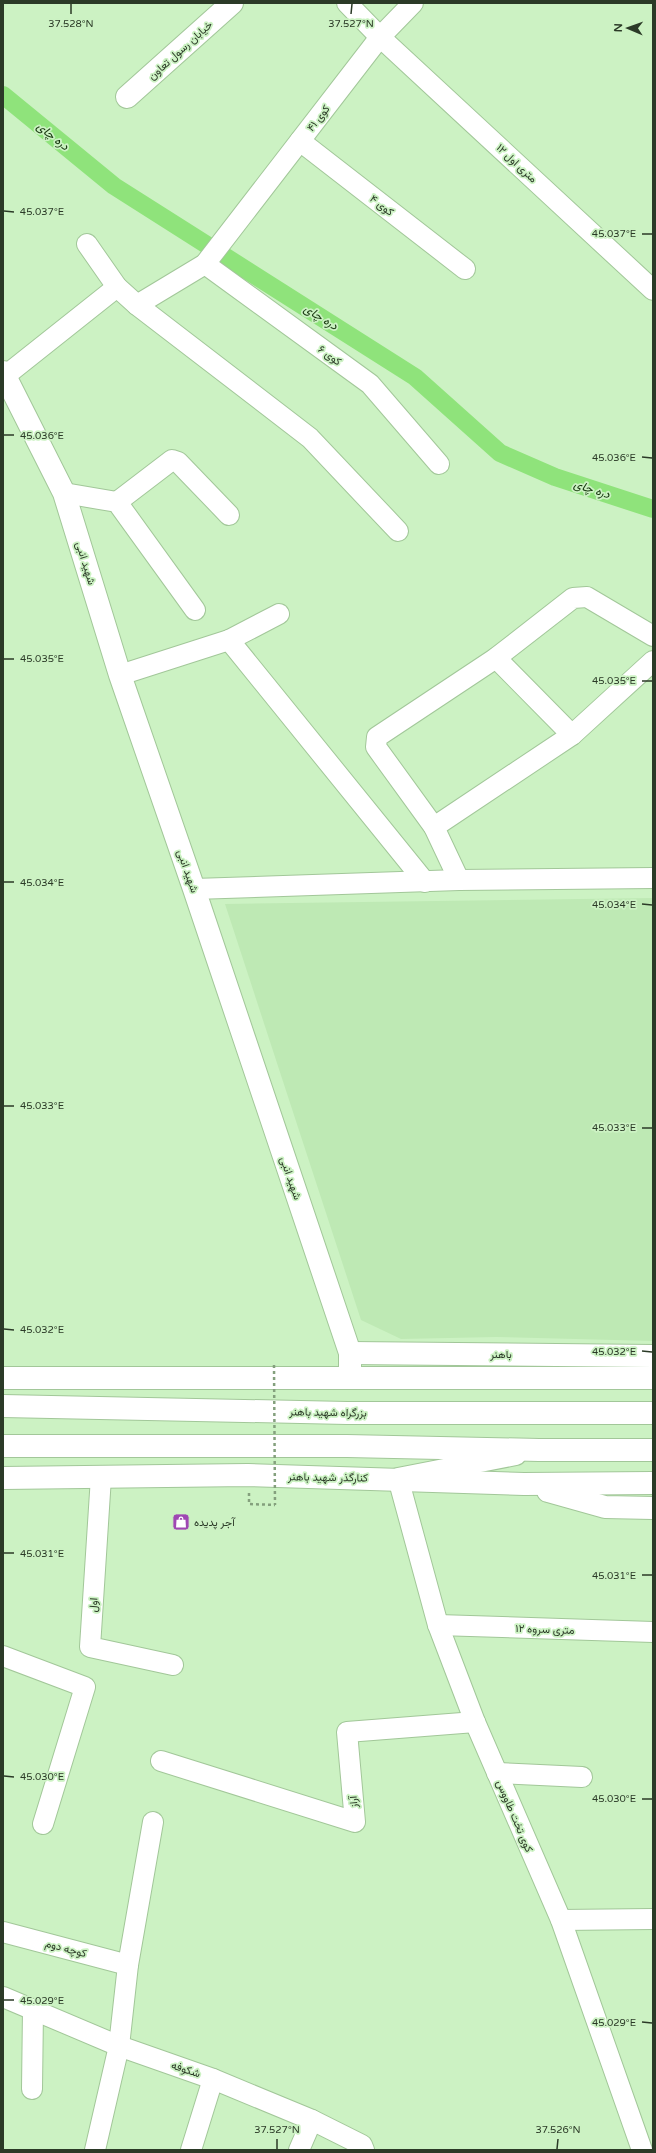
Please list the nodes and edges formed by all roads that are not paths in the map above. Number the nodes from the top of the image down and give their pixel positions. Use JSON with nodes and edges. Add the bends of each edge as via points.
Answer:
{"nodes":[{"id":1,"x":232,"y":3,"type":"edge"},
{"id":2,"x":347,"y":3,"type":"edge"},
{"id":3,"x":413,"y":3,"type":"edge"},
{"id":4,"x":380,"y":37,"type":"junction"},
{"id":5,"x":127,"y":97,"type":"dead end"},
{"id":6,"x":300,"y":141,"type":"junction"},
{"id":7,"x":87,"y":244,"type":"dead end"},
{"id":8,"x":205,"y":264,"type":"junction"},
{"id":9,"x":465,"y":269,"type":"dead end"},
{"id":10,"x":117,"y":287,"type":"junction"},
{"id":11,"x":653,"y":290,"type":"edge"},
{"id":12,"x":137,"y":305,"type":"junction"},
{"id":13,"x":4,"y":374,"type":"edge"},
{"id":14,"x":439,"y":464,"type":"dead end"},
{"id":15,"x":64,"y":493,"type":"junction"},
{"id":16,"x":117,"y":502,"type":"junction"},
{"id":17,"x":229,"y":515,"type":"dead end"},
{"id":18,"x":398,"y":531,"type":"dead end"},
{"id":19,"x":195,"y":610,"type":"dead end"},
{"id":20,"x":280,"y":614,"type":"dead end"},
{"id":21,"x":653,"y":636,"type":"edge"},
{"id":22,"x":229,"y":640,"type":"junction"},
{"id":23,"x":496,"y":658,"type":"junction"},
{"id":24,"x":653,"y":661,"type":"edge"},
{"id":25,"x":120,"y":675,"type":"junction"},
{"id":26,"x":572,"y":735,"type":"junction"},
{"id":27,"x":434,"y":827,"type":"junction"},
{"id":28,"x":653,"y":878,"type":"edge"},
{"id":29,"x":459,"y":880,"type":"junction"},
{"id":30,"x":425,"y":882,"type":"junction"},
{"id":31,"x":194,"y":889,"type":"junction"},
{"id":32,"x":350,"y":1353,"type":"junction"},
{"id":33,"x":653,"y":1356,"type":"edge"},
{"id":34,"x":350,"y":1377,"type":"junction"},
{"id":35,"x":3,"y":1378,"type":"edge"},
{"id":36,"x":653,"y":1378,"type":"edge"},
{"id":37,"x":3,"y":1406,"type":"edge"},
{"id":38,"x":653,"y":1413,"type":"edge"},
{"id":39,"x":3,"y":1446,"type":"edge"},
{"id":40,"x":539,"y":1450,"type":"junction"},
{"id":41,"x":653,"y":1450,"type":"edge"},
{"id":42,"x":101,"y":1477,"type":"junction"},
{"id":43,"x":3,"y":1478,"type":"edge"},
{"id":44,"x":398,"y":1478,"type":"junction"},
{"id":45,"x":653,"y":1482,"type":"edge"},
{"id":46,"x":524,"y":1484,"type":"junction"},
{"id":47,"x":653,"y":1508,"type":"edge"},
{"id":48,"x":438,"y":1625,"type":"junction"},
{"id":49,"x":653,"y":1632,"type":"edge"},
{"id":50,"x":3,"y":1656,"type":"edge"},
{"id":51,"x":174,"y":1665,"type":"dead end"},
{"id":52,"x":475,"y":1722,"type":"junction"},
{"id":53,"x":161,"y":1761,"type":"dead end"},
{"id":54,"x":497,"y":1773,"type":"junction"},
{"id":55,"x":582,"y":1777,"type":"dead end"},
{"id":56,"x":153,"y":1822,"type":"dead end"},
{"id":57,"x":43,"y":1824,"type":"dead end"},
{"id":58,"x":653,"y":1919,"type":"edge"},
{"id":59,"x":561,"y":1920,"type":"junction"},
{"id":60,"x":3,"y":1932,"type":"edge"},
{"id":61,"x":128,"y":1965,"type":"junction"},
{"id":62,"x":3,"y":1996,"type":"edge"},
{"id":63,"x":33,"y":2010,"type":"junction"},
{"id":64,"x":119,"y":2046,"type":"junction"},
{"id":65,"x":213,"y":2078,"type":"junction"},
{"id":66,"x":32,"y":2089,"type":"dead end"},
{"id":67,"x":312,"y":2120,"type":"junction"},
{"id":68,"x":95,"y":2150,"type":"edge"},
{"id":69,"x":191,"y":2150,"type":"edge"},
{"id":70,"x":299,"y":2150,"type":"edge"},
{"id":71,"x":364,"y":2150,"type":"edge"},
{"id":72,"x":642,"y":2150,"type":"edge"}],
"edges":[{"from":1,"to":5,"type":"main road","name":"خیابان رسول تعاون"},
{"from":2,"to":4,"type":"street","name":"۱۲ متری اول"},
{"from":3,"to":4,"type":"street","name":"کوی ۴۱"},
{"from":4,"to":6,"type":"street","name":"کوی ۴۱"},
{"from":4,"to":11,"type":"street","name":"۱۲ متری اول"},
{"from":6,"to":8,"type":"street","name":"کوی ۴۱"},
{"from":6,"to":9,"type":"street","name":"کوی ۴"},
{"from":7,"to":10,"type":"street"},
{"from":8,"to":12,"type":"street"},
{"from":8,"to":14,"type":"street","name":"کوی ۶","via":[[370,384]]},
{"from":10,"to":12,"type":"street"},
{"from":10,"to":13,"type":"street"},
{"from":12,"to":18,"type":"street","via":[[310,438]]},
{"from":13,"to":15,"type":"main road","name":"شهید انبی"},
{"from":15,"to":16,"type":"street"},
{"from":15,"to":25,"type":"main road","name":"شهید انبی"},
{"from":16,"to":17,"type":"street","via":[[172,460],[178,462]]},
{"from":16,"to":19,"type":"street"},
{"from":20,"to":22,"type":"street"},
{"from":21,"to":23,"type":"street","via":[[580,596],[573,598]]},
{"from":22,"to":25,"type":"street"},
{"from":22,"to":30,"type":"street"},
{"from":23,"to":26,"type":"street"},
{"from":23,"to":27,"type":"street","via":[[377,738],[376,747]]},
{"from":24,"to":26,"type":"street"},
{"from":25,"to":31,"type":"main road","name":"شهید انبی"},
{"from":26,"to":27,"type":"street"},
{"from":27,"to":29,"type":"street"},
{"from":28,"to":29,"type":"street"},
{"from":29,"to":30,"type":"street"},
{"from":30,"to":31,"type":"street"},
{"from":31,"to":32,"type":"main road","name":"شهید انبی"},
{"from":32,"to":33,"type":"main road","name":"باهنر"},
{"from":32,"to":34,"type":"main road","name":"شهید انبی"},
{"from":34,"to":35,"type":"main road"},
{"from":34,"to":36,"type":"main road"},
{"from":37,"to":38,"type":"main road","name":"بزرگراه شهید باهنر","via":[[347,1413]]},
{"from":39,"to":40,"type":"main road","via":[[347,1446]]},
{"from":40,"to":41,"type":"main road"},
{"from":40,"to":44,"type":"street"},
{"from":42,"to":43,"type":"main road","name":"کنارگذر شهید باهنر"},
{"from":42,"to":44,"type":"main road","name":"کنارگذر شهید باهنر","via":[[248,1475]]},
{"from":42,"to":51,"type":"street","name":"اول","via":[[90,1647]]},
{"from":44,"to":46,"type":"main road","name":"کنارگذر شهید باهنر"},
{"from":44,"to":48,"type":"street","name":"کوی تخت طاووس"},
{"from":45,"to":46,"type":"main road","name":"کنارگذر شهید باهنر"},
{"from":46,"to":47,"type":"main road","via":[[605,1507]]},
{"from":48,"to":49,"type":"street","name":"۱۲ متری سروه"},
{"from":48,"to":52,"type":"street","name":"کوی تخت طاووس"},
{"from":50,"to":57,"type":"street","via":[[85,1687]]},
{"from":52,"to":53,"type":"street","name":"آراز","via":[[347,1732],[355,1822]]},
{"from":52,"to":54,"type":"street","name":"کوی تخت طاووس"},
{"from":54,"to":55,"type":"street"},
{"from":54,"to":59,"type":"street","name":"کوی تخت طاووس"},
{"from":56,"to":61,"type":"street"},
{"from":58,"to":59,"type":"street"},
{"from":59,"to":72,"type":"street","name":"کوی تخت طاووس"},
{"from":60,"to":61,"type":"street","name":"کوچه دوم"},
{"from":61,"to":64,"type":"street"},
{"from":62,"to":63,"type":"street","name":"شکوفه"},
{"from":63,"to":64,"type":"street","name":"شکوفه"},
{"from":63,"to":66,"type":"street"},
{"from":64,"to":65,"type":"street","name":"شکوفه"},
{"from":64,"to":68,"type":"street"},
{"from":65,"to":67,"type":"street","name":"شکوفه"},
{"from":65,"to":69,"type":"street"},
{"from":67,"to":70,"type":"street"},
{"from":67,"to":71,"type":"street","name":"شکوفه","via":[[362,2145]]}]}
